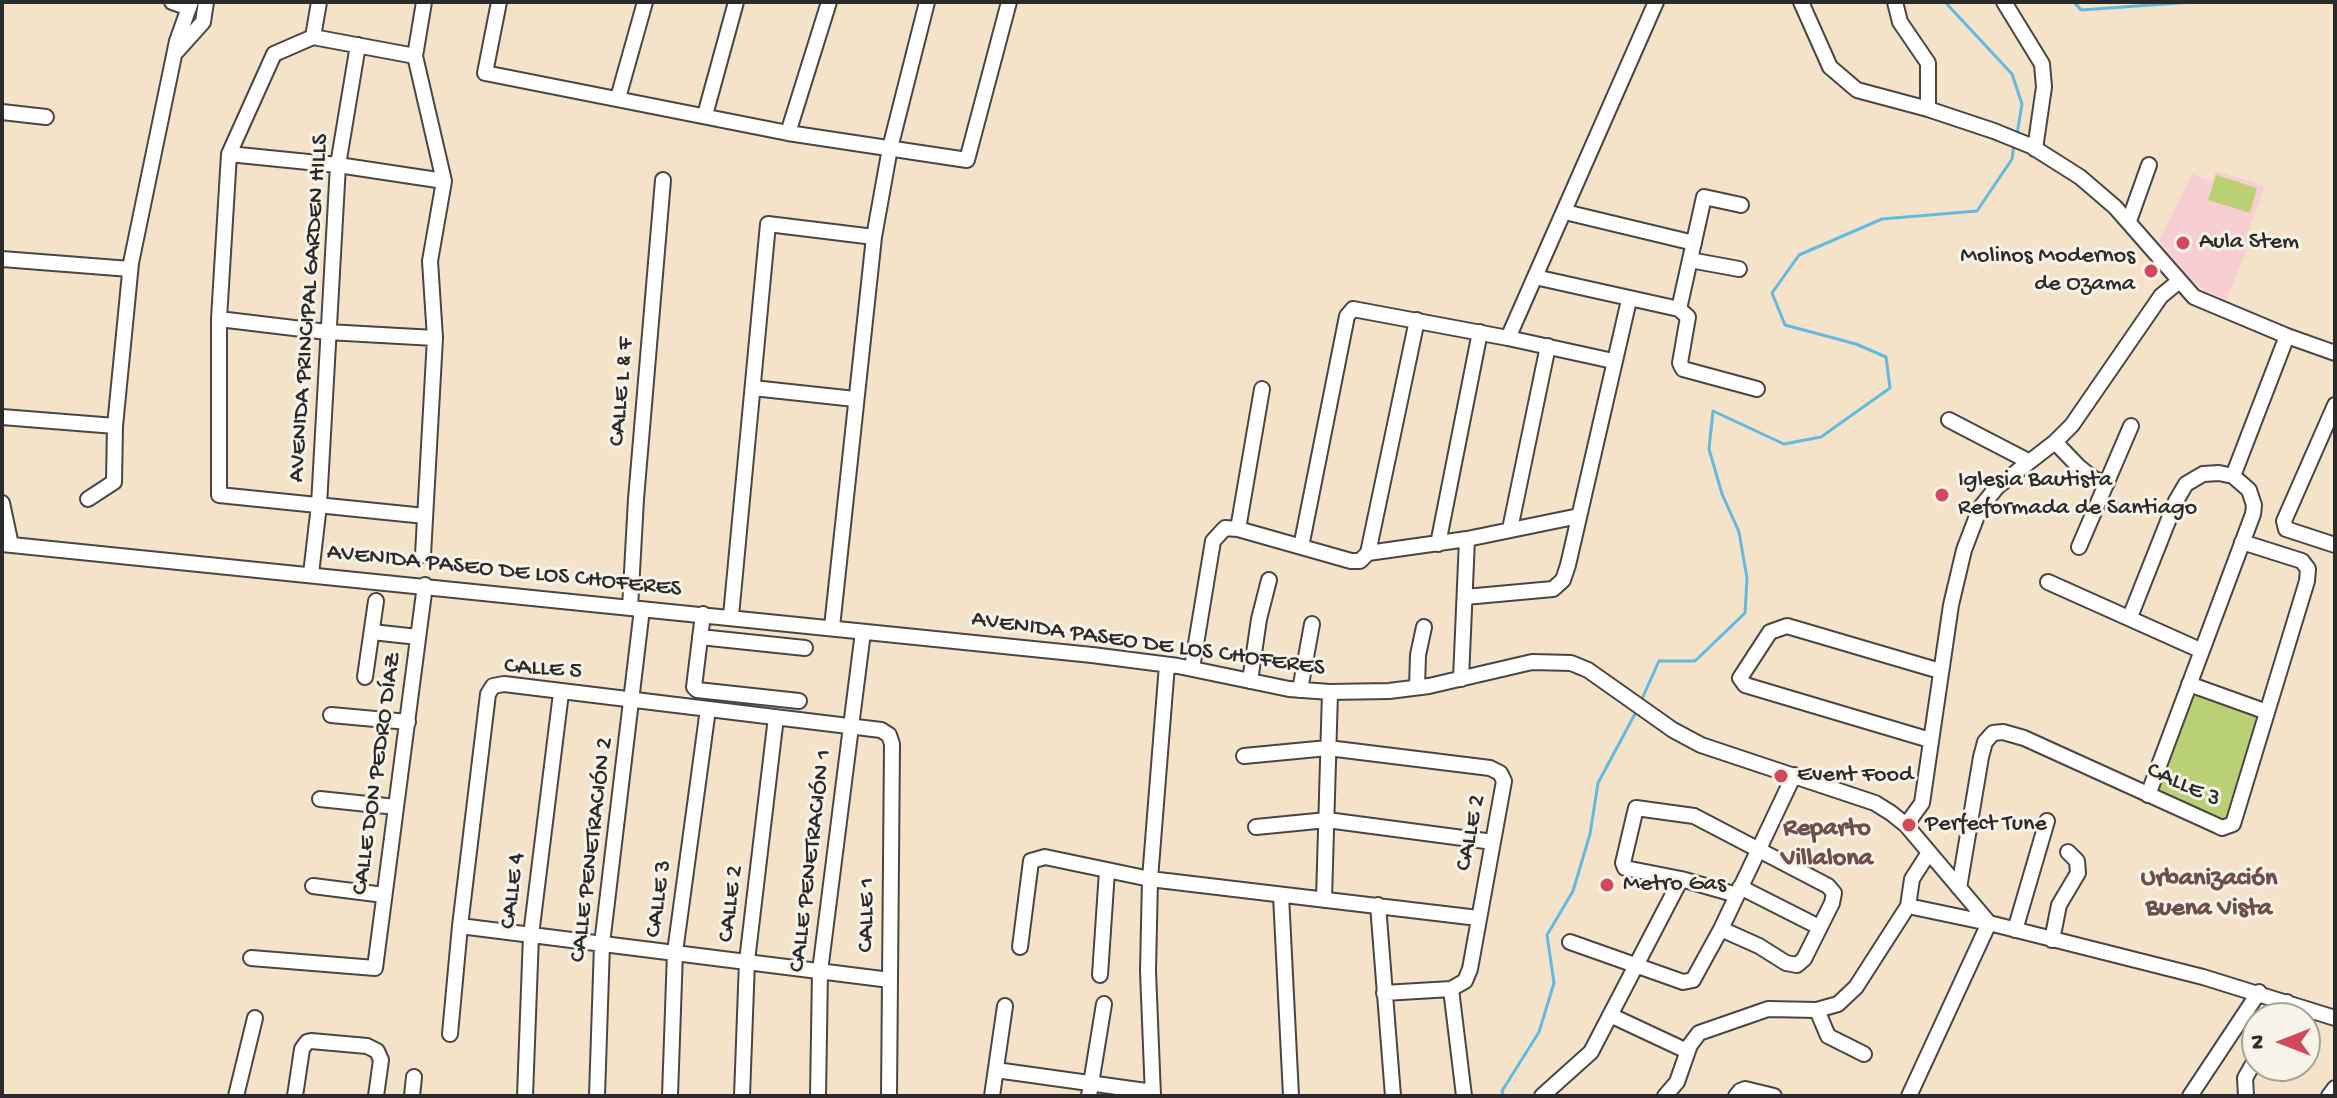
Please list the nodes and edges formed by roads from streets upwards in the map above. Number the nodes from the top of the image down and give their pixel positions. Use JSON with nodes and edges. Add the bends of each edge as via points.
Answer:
{"nodes":[{"id":1,"x":172,"y":2,"type":"edge"},
{"id":2,"x":206,"y":2,"type":"edge"},
{"id":3,"x":319,"y":2,"type":"edge"},
{"id":4,"x":424,"y":2,"type":"edge"},
{"id":5,"x":499,"y":2,"type":"edge"},
{"id":6,"x":645,"y":2,"type":"edge"},
{"id":7,"x":736,"y":2,"type":"edge"},
{"id":8,"x":829,"y":2,"type":"edge"},
{"id":9,"x":927,"y":2,"type":"edge"},
{"id":10,"x":1009,"y":2,"type":"edge"},
{"id":11,"x":1656,"y":2,"type":"edge"},
{"id":12,"x":1801,"y":2,"type":"edge"},
{"id":13,"x":1895,"y":2,"type":"edge"},
{"id":14,"x":2004,"y":2,"type":"edge"},
{"id":15,"x":190,"y":5,"type":"edge"},
{"id":16,"x":313,"y":37,"type":"junction"},
{"id":17,"x":358,"y":45,"type":"junction"},
{"id":18,"x":174,"y":54,"type":"junction"},
{"id":19,"x":415,"y":56,"type":"junction"},
{"id":20,"x":618,"y":98,"type":"junction"},
{"id":21,"x":1928,"y":109,"type":"junction"},
{"id":22,"x":2,"y":112,"type":"edge"},
{"id":23,"x":705,"y":115,"type":"junction"},
{"id":24,"x":46,"y":117,"type":"dead end"},
{"id":25,"x":788,"y":133,"type":"junction"},
{"id":26,"x":890,"y":148,"type":"junction"},
{"id":27,"x":2033,"y":148,"type":"junction"},
{"id":28,"x":229,"y":154,"type":"junction"},
{"id":29,"x":338,"y":165,"type":"junction"},
{"id":30,"x":2149,"y":165,"type":"dead end"},
{"id":31,"x":663,"y":180,"type":"dead end"},
{"id":32,"x":444,"y":181,"type":"junction"},
{"id":33,"x":1741,"y":205,"type":"dead end"},
{"id":34,"x":1565,"y":212,"type":"junction"},
{"id":35,"x":2129,"y":221,"type":"junction"},
{"id":36,"x":874,"y":237,"type":"junction"},
{"id":37,"x":1694,"y":243,"type":"junction"},
{"id":38,"x":2,"y":259,"type":"edge"},
{"id":39,"x":1690,"y":260,"type":"junction"},
{"id":40,"x":130,"y":269,"type":"junction"},
{"id":41,"x":1739,"y":269,"type":"dead end"},
{"id":42,"x":1535,"y":277,"type":"junction"},
{"id":43,"x":2178,"y":282,"type":"junction"},
{"id":44,"x":1629,"y":300,"type":"junction"},
{"id":45,"x":1679,"y":309,"type":"junction"},
{"id":46,"x":219,"y":319,"type":"junction"},
{"id":47,"x":1417,"y":320,"type":"junction"},
{"id":48,"x":327,"y":332,"type":"junction"},
{"id":49,"x":1480,"y":332,"type":"junction"},
{"id":50,"x":2287,"y":336,"type":"junction"},
{"id":51,"x":435,"y":338,"type":"junction"},
{"id":52,"x":1508,"y":338,"type":"junction"},
{"id":53,"x":1548,"y":346,"type":"junction"},
{"id":54,"x":2335,"y":353,"type":"edge"},
{"id":55,"x":1613,"y":361,"type":"junction"},
{"id":56,"x":753,"y":388,"type":"junction"},
{"id":57,"x":1262,"y":389,"type":"dead end"},
{"id":58,"x":1757,"y":389,"type":"dead end"},
{"id":59,"x":855,"y":399,"type":"junction"},
{"id":60,"x":2335,"y":405,"type":"edge"},
{"id":61,"x":1949,"y":420,"type":"dead end"},
{"id":62,"x":4,"y":421,"type":"edge"},
{"id":63,"x":115,"y":426,"type":"junction"},
{"id":64,"x":2131,"y":426,"type":"dead end"},
{"id":65,"x":2055,"y":442,"type":"junction"},
{"id":66,"x":2028,"y":461,"type":"junction"},
{"id":67,"x":2233,"y":476,"type":"junction"},
{"id":68,"x":2107,"y":483,"type":"junction"},
{"id":69,"x":88,"y":499,"type":"dead end"},
{"id":70,"x":2,"y":503,"type":"edge"},
{"id":71,"x":319,"y":505,"type":"junction"},
{"id":72,"x":425,"y":516,"type":"junction"},
{"id":73,"x":1579,"y":516,"type":"junction"},
{"id":74,"x":1238,"y":529,"type":"junction"},
{"id":75,"x":1510,"y":529,"type":"junction"},
{"id":76,"x":1467,"y":539,"type":"junction"},
{"id":77,"x":2242,"y":542,"type":"junction"},
{"id":78,"x":7,"y":544,"type":"edge"},
{"id":79,"x":1438,"y":544,"type":"junction"},
{"id":80,"x":2335,"y":545,"type":"edge"},
{"id":81,"x":1301,"y":547,"type":"junction"},
{"id":82,"x":2079,"y":547,"type":"dead end"},
{"id":83,"x":1368,"y":553,"type":"junction"},
{"id":84,"x":423,"y":555,"type":"dead end"},
{"id":85,"x":311,"y":574,"type":"junction"},
{"id":86,"x":1269,"y":580,"type":"dead end"},
{"id":87,"x":2048,"y":582,"type":"dead end"},
{"id":88,"x":425,"y":585,"type":"junction"},
{"id":89,"x":1465,"y":597,"type":"junction"},
{"id":90,"x":376,"y":601,"type":"dead end"},
{"id":91,"x":636,"y":608,"type":"junction"},
{"id":92,"x":703,"y":614,"type":"junction"},
{"id":93,"x":731,"y":616,"type":"junction"},
{"id":94,"x":2130,"y":617,"type":"junction"},
{"id":95,"x":1312,"y":624,"type":"dead end"},
{"id":96,"x":832,"y":627,"type":"junction"},
{"id":97,"x":1424,"y":627,"type":"dead end"},
{"id":98,"x":372,"y":632,"type":"junction"},
{"id":99,"x":863,"y":632,"type":"junction"},
{"id":100,"x":418,"y":637,"type":"junction"},
{"id":101,"x":700,"y":637,"type":"junction"},
{"id":102,"x":805,"y":648,"type":"dead end"},
{"id":103,"x":2200,"y":650,"type":"junction"},
{"id":104,"x":1167,"y":665,"type":"junction"},
{"id":105,"x":1192,"y":668,"type":"junction"},
{"id":106,"x":1940,"y":671,"type":"junction"},
{"id":107,"x":365,"y":677,"type":"dead end"},
{"id":108,"x":1461,"y":679,"type":"junction"},
{"id":109,"x":1250,"y":681,"type":"junction"},
{"id":110,"x":2189,"y":684,"type":"junction"},
{"id":111,"x":1417,"y":687,"type":"junction"},
{"id":112,"x":1300,"y":690,"type":"junction"},
{"id":113,"x":1330,"y":692,"type":"junction"},
{"id":114,"x":561,"y":693,"type":"junction"},
{"id":115,"x":633,"y":700,"type":"junction"},
{"id":116,"x":799,"y":701,"type":"dead end"},
{"id":117,"x":708,"y":709,"type":"junction"},
{"id":118,"x":2267,"y":712,"type":"junction"},
{"id":119,"x":331,"y":715,"type":"dead end"},
{"id":120,"x":776,"y":717,"type":"junction"},
{"id":121,"x":408,"y":722,"type":"junction"},
{"id":122,"x":850,"y":728,"type":"junction"},
{"id":123,"x":889,"y":735,"type":"joint"},
{"id":124,"x":1930,"y":740,"type":"junction"},
{"id":125,"x":1328,"y":748,"type":"junction"},
{"id":126,"x":1244,"y":756,"type":"dead end"},
{"id":127,"x":1794,"y":775,"type":"junction"},
{"id":128,"x":2148,"y":795,"type":"junction"},
{"id":129,"x":320,"y":799,"type":"dead end"},
{"id":130,"x":396,"y":807,"type":"junction"},
{"id":131,"x":1327,"y":820,"type":"junction"},
{"id":132,"x":2047,"y":821,"type":"dead end"},
{"id":133,"x":1906,"y":825,"type":"junction"},
{"id":134,"x":1256,"y":827,"type":"dead end"},
{"id":135,"x":1493,"y":842,"type":"junction"},
{"id":136,"x":1760,"y":850,"type":"junction"},
{"id":137,"x":2068,"y":852,"type":"dead end"},
{"id":138,"x":1928,"y":854,"type":"junction"},
{"id":139,"x":1107,"y":871,"type":"junction"},
{"id":140,"x":1150,"y":879,"type":"junction"},
{"id":141,"x":1681,"y":879,"type":"junction"},
{"id":142,"x":313,"y":886,"type":"dead end"},
{"id":143,"x":1959,"y":888,"type":"junction"},
{"id":144,"x":1738,"y":891,"type":"junction"},
{"id":145,"x":384,"y":895,"type":"junction"},
{"id":146,"x":1281,"y":895,"type":"junction"},
{"id":147,"x":1324,"y":900,"type":"junction"},
{"id":148,"x":1378,"y":905,"type":"junction"},
{"id":149,"x":1908,"y":906,"type":"junction"},
{"id":150,"x":1478,"y":918,"type":"junction"},
{"id":151,"x":1989,"y":923,"type":"junction"},
{"id":152,"x":460,"y":926,"type":"junction"},
{"id":153,"x":1819,"y":927,"type":"junction"},
{"id":154,"x":1721,"y":929,"type":"junction"},
{"id":155,"x":2015,"y":930,"type":"junction"},
{"id":156,"x":531,"y":935,"type":"junction"},
{"id":157,"x":2052,"y":940,"type":"junction"},
{"id":158,"x":1570,"y":942,"type":"dead end"},
{"id":159,"x":602,"y":944,"type":"junction"},
{"id":160,"x":1020,"y":947,"type":"dead end"},
{"id":161,"x":675,"y":952,"type":"junction"},
{"id":162,"x":251,"y":958,"type":"dead end"},
{"id":163,"x":747,"y":961,"type":"junction"},
{"id":164,"x":1638,"y":965,"type":"junction"},
{"id":165,"x":820,"y":971,"type":"junction"},
{"id":166,"x":1100,"y":975,"type":"dead end"},
{"id":167,"x":890,"y":980,"type":"junction"},
{"id":168,"x":1451,"y":989,"type":"junction"},
{"id":169,"x":2259,"y":992,"type":"junction"},
{"id":170,"x":1384,"y":993,"type":"junction"},
{"id":171,"x":2287,"y":1002,"type":"edge"},
{"id":172,"x":1104,"y":1004,"type":"dead end"},
{"id":173,"x":1005,"y":1006,"type":"dead end"},
{"id":174,"x":1817,"y":1010,"type":"junction"},
{"id":175,"x":1610,"y":1015,"type":"junction"},
{"id":176,"x":255,"y":1018,"type":"dead end"},
{"id":177,"x":450,"y":1034,"type":"dead end"},
{"id":178,"x":1687,"y":1051,"type":"junction"},
{"id":179,"x":1864,"y":1054,"type":"dead end"},
{"id":180,"x":996,"y":1070,"type":"junction"},
{"id":181,"x":414,"y":1077,"type":"dead end"},
{"id":182,"x":2335,"y":1088,"type":"edge"},
{"id":183,"x":1090,"y":1090,"type":"edge"},
{"id":184,"x":1153,"y":1094,"type":"edge"},
{"id":185,"x":236,"y":1096,"type":"edge"},
{"id":186,"x":295,"y":1096,"type":"edge"},
{"id":187,"x":376,"y":1096,"type":"edge"},
{"id":188,"x":412,"y":1096,"type":"edge"},
{"id":189,"x":525,"y":1096,"type":"edge"},
{"id":190,"x":597,"y":1096,"type":"edge"},
{"id":191,"x":670,"y":1096,"type":"edge"},
{"id":192,"x":742,"y":1096,"type":"edge"},
{"id":193,"x":818,"y":1096,"type":"edge"},
{"id":194,"x":889,"y":1096,"type":"edge"},
{"id":195,"x":992,"y":1096,"type":"edge"},
{"id":196,"x":1291,"y":1096,"type":"edge"},
{"id":197,"x":1393,"y":1096,"type":"edge"},
{"id":198,"x":1464,"y":1096,"type":"edge"},
{"id":199,"x":1542,"y":1096,"type":"edge"},
{"id":200,"x":1665,"y":1096,"type":"edge"},
{"id":201,"x":1736,"y":1096,"type":"edge"},
{"id":202,"x":1774,"y":1096,"type":"edge"},
{"id":203,"x":1909,"y":1096,"type":"edge"},
{"id":204,"x":2190,"y":1096,"type":"edge"},
{"id":205,"x":2329,"y":1096,"type":"edge"}],
"edges":[{"from":1,"to":15,"type":"street"},
{"from":2,"to":18,"type":"street","via":[[203,22]]},
{"from":3,"to":16,"type":"street"},
{"from":4,"to":19,"type":"street"},
{"from":5,"to":20,"type":"street","via":[[485,73]]},
{"from":6,"to":20,"type":"street"},
{"from":7,"to":23,"type":"street"},
{"from":8,"to":25,"type":"street"},
{"from":9,"to":26,"type":"street"},
{"from":10,"to":26,"type":"street","via":[[967,160]]},
{"from":11,"to":34,"type":"street"},
{"from":12,"to":21,"type":"street","via":[[1830,67],[1839,75],[1857,90]]},
{"from":13,"to":21,"type":"street","via":[[1900,22],[1928,63]]},
{"from":14,"to":27,"type":"street","via":[[2042,64],[2044,87]]},
{"from":15,"to":18,"type":"street"},
{"from":16,"to":17,"type":"street"},
{"from":16,"to":28,"type":"street","via":[[274,54]]},
{"from":17,"to":19,"type":"street"},
{"from":17,"to":29,"type":"street","name":"AVENIDA PRINCIPAL GARDEN HILLS"},
{"from":18,"to":40,"type":"street"},
{"from":19,"to":32,"type":"street"},
{"from":20,"to":23,"type":"street"},
{"from":21,"to":27,"type":"street"},
{"from":22,"to":24,"type":"street"},
{"from":23,"to":25,"type":"street"},
{"from":25,"to":26,"type":"street"},
{"from":26,"to":36,"type":"street"},
{"from":27,"to":35,"type":"street","via":[[2080,177]]},
{"from":28,"to":29,"type":"street"},
{"from":28,"to":46,"type":"street"},
{"from":29,"to":32,"type":"street"},
{"from":29,"to":48,"type":"street","name":"AVENIDA PRINCIPAL GARDEN HILLS"},
{"from":30,"to":35,"type":"street"},
{"from":31,"to":91,"type":"street","name":"CALLE L & F","via":[[636,499]]},
{"from":32,"to":51,"type":"street","via":[[430,261]]},
{"from":33,"to":37,"type":"street","via":[[1704,197]]},
{"from":34,"to":37,"type":"street"},
{"from":34,"to":42,"type":"street"},
{"from":35,"to":43,"type":"street"},
{"from":36,"to":56,"type":"street","via":[[768,224]]},
{"from":36,"to":59,"type":"street"},
{"from":37,"to":39,"type":"street"},
{"from":38,"to":40,"type":"street"},
{"from":39,"to":41,"type":"street"},
{"from":39,"to":45,"type":"street"},
{"from":40,"to":63,"type":"street"},
{"from":42,"to":44,"type":"street"},
{"from":42,"to":52,"type":"street"},
{"from":43,"to":50,"type":"street","via":[[2194,297]]},
{"from":43,"to":65,"type":"street","via":[[2161,296]]},
{"from":44,"to":45,"type":"street"},
{"from":44,"to":55,"type":"street"},
{"from":45,"to":58,"type":"street","via":[[1688,317],[1683,369]]},
{"from":46,"to":48,"type":"street"},
{"from":46,"to":71,"type":"street","via":[[219,495]]},
{"from":47,"to":49,"type":"street"},
{"from":47,"to":81,"type":"street","via":[[1363,309],[1353,309],[1347,316]]},
{"from":47,"to":83,"type":"street"},
{"from":48,"to":51,"type":"street"},
{"from":48,"to":71,"type":"street","name":"AVENIDA PRINCIPAL GARDEN HILLS"},
{"from":49,"to":52,"type":"street"},
{"from":49,"to":79,"type":"street"},
{"from":50,"to":54,"type":"street"},
{"from":50,"to":67,"type":"street"},
{"from":51,"to":72,"type":"street"},
{"from":52,"to":53,"type":"street"},
{"from":53,"to":55,"type":"street"},
{"from":53,"to":75,"type":"street"},
{"from":55,"to":73,"type":"street"},
{"from":56,"to":59,"type":"street"},
{"from":56,"to":93,"type":"street"},
{"from":57,"to":74,"type":"street"},
{"from":59,"to":96,"type":"street"},
{"from":60,"to":80,"type":"street","via":[[2284,521],[2286,529]]},
{"from":61,"to":66,"type":"street"},
{"from":62,"to":63,"type":"street"},
{"from":63,"to":69,"type":"street","via":[[114,482]]},
{"from":64,"to":68,"type":"street"},
{"from":65,"to":66,"type":"street"},
{"from":65,"to":68,"type":"street","via":[[2086,473]]},
{"from":66,"to":106,"type":"street","via":[[1987,497],[1970,531]]},
{"from":67,"to":77,"type":"street","via":[[2249,490],[2254,505]]},
{"from":67,"to":94,"type":"street","via":[[2203,474],[2186,484]]},
{"from":68,"to":82,"type":"street"},
{"from":70,"to":78,"type":"street"},
{"from":71,"to":72,"type":"street"},
{"from":71,"to":85,"type":"street","name":"AVENIDA PRINCIPAL GARDEN HILLS"},
{"from":72,"to":84,"type":"street"},
{"from":73,"to":75,"type":"street"},
{"from":73,"to":89,"type":"street","via":[[1563,580],[1553,589]]},
{"from":74,"to":81,"type":"street"},
{"from":74,"to":105,"type":"street","via":[[1225,528],[1213,541]]},
{"from":75,"to":76,"type":"street"},
{"from":76,"to":79,"type":"street"},
{"from":76,"to":89,"type":"street"},
{"from":77,"to":103,"type":"street"},
{"from":77,"to":118,"type":"street","name":"CALLE 3","via":[[2302,561],[2308,569]]},
{"from":78,"to":85,"type":"street","name":"AVENIDA PASEO DE LOS CHOFERES"},
{"from":79,"to":83,"type":"street"},
{"from":81,"to":83,"type":"street","via":[[1351,561]]},
{"from":85,"to":88,"type":"street","name":"AVENIDA PASEO DE LOS CHOFERES"},
{"from":86,"to":109,"type":"street"},
{"from":87,"to":94,"type":"street"},
{"from":88,"to":91,"type":"street","name":"AVENIDA PASEO DE LOS CHOFERES"},
{"from":88,"to":100,"type":"street","name":"CALLE DON PEDRO DÍAZ"},
{"from":89,"to":108,"type":"street"},
{"from":90,"to":98,"type":"street"},
{"from":91,"to":92,"type":"street","name":"AVENIDA PASEO DE LOS CHOFERES"},
{"from":91,"to":115,"type":"street","name":"CALLE PENETRACIÓN 2"},
{"from":92,"to":93,"type":"street","name":"AVENIDA PASEO DE LOS CHOFERES"},
{"from":92,"to":101,"type":"street"},
{"from":93,"to":96,"type":"street","name":"AVENIDA PASEO DE LOS CHOFERES"},
{"from":94,"to":103,"type":"street"},
{"from":95,"to":112,"type":"street"},
{"from":96,"to":99,"type":"street","name":"AVENIDA PASEO DE LOS CHOFERES"},
{"from":97,"to":111,"type":"street"},
{"from":98,"to":100,"type":"street"},
{"from":98,"to":107,"type":"street"},
{"from":99,"to":104,"type":"street","name":"AVENIDA PASEO DE LOS CHOFERES"},
{"from":99,"to":122,"type":"street","name":"CALLE PENETRACIÓN 1"},
{"from":100,"to":121,"type":"street","name":"CALLE DON PEDRO DÍAZ"},
{"from":101,"to":102,"type":"street"},
{"from":101,"to":116,"type":"street","via":[[693,683],[697,690]]},
{"from":103,"to":110,"type":"street"},
{"from":104,"to":105,"type":"street","name":"AVENIDA PASEO DE LOS CHOFERES"},
{"from":104,"to":140,"type":"street"},
{"from":105,"to":109,"type":"street","name":"AVENIDA PASEO DE LOS CHOFERES"},
{"from":106,"to":124,"type":"street"},
{"from":106,"to":124,"type":"street","via":[[1782,626],[1770,632],[1740,681]]},
{"from":108,"to":111,"type":"street","name":"AVENIDA PASEO DE LOS CHOFERES"},
{"from":108,"to":127,"type":"street","name":"AVENIDA PASEO DE LOS CHOFERES","via":[[1532,662],[1562,662],[1588,670],[1701,745]]},
{"from":109,"to":112,"type":"street","name":"AVENIDA PASEO DE LOS CHOFERES"},
{"from":110,"to":118,"type":"street"},
{"from":110,"to":128,"type":"street"},
{"from":111,"to":113,"type":"street","name":"AVENIDA PASEO DE LOS CHOFERES"},
{"from":112,"to":113,"type":"street","name":"AVENIDA PASEO DE LOS CHOFERES"},
{"from":113,"to":125,"type":"street"},
{"from":114,"to":115,"type":"street","name":"CALLE 5"},
{"from":114,"to":152,"type":"street","name":"CALLE 5","via":[[504,684],[489,690]]},
{"from":114,"to":156,"type":"street","name":"CALLE 4"},
{"from":115,"to":117,"type":"street","name":"CALLE 5"},
{"from":115,"to":159,"type":"street","name":"CALLE PENETRACIÓN 2"},
{"from":117,"to":120,"type":"street","name":"CALLE 5"},
{"from":117,"to":161,"type":"street","name":"CALLE 3"},
{"from":118,"to":128,"type":"street","name":"CALLE 3","via":[[2229,827]]},
{"from":119,"to":121,"type":"street"},
{"from":120,"to":122,"type":"street","name":"CALLE 5"},
{"from":120,"to":163,"type":"street","name":"CALLE 2"},
{"from":121,"to":130,"type":"street","name":"CALLE DON PEDRO DÍAZ"},
{"from":122,"to":123,"type":"street","name":"CALLE 5"},
{"from":122,"to":165,"type":"street","name":"CALLE PENETRACIÓN 1"},
{"from":123,"to":167,"type":"street","name":"CALLE 1"},
{"from":124,"to":133,"type":"street","via":[[1922,803]]},
{"from":125,"to":126,"type":"street","name":"CALLE 2"},
{"from":125,"to":131,"type":"street"},
{"from":125,"to":135,"type":"street","name":"CALLE 2","via":[[1500,773],[1504,781]]},
{"from":127,"to":133,"type":"street","name":"AVENIDA PASEO DE LOS CHOFERES","via":[[1875,803]]},
{"from":127,"to":136,"type":"street"},
{"from":128,"to":143,"type":"street","name":"CALLE 3","via":[[2024,738],[1993,733],[1981,757]]},
{"from":129,"to":130,"type":"street"},
{"from":130,"to":145,"type":"street","name":"CALLE DON PEDRO DÍAZ"},
{"from":131,"to":134,"type":"street"},
{"from":131,"to":135,"type":"street"},
{"from":131,"to":147,"type":"street"},
{"from":132,"to":155,"type":"street"},
{"from":133,"to":138,"type":"street","name":"AVENIDA PASEO DE LOS CHOFERES"},
{"from":135,"to":150,"type":"street","name":"CALLE 2"},
{"from":136,"to":141,"type":"street","via":[[1694,816],[1636,808],[1624,866]]},
{"from":136,"to":144,"type":"street"},
{"from":136,"to":153,"type":"street","via":[[1832,889],[1834,897]]},
{"from":137,"to":157,"type":"street","via":[[2077,861],[2078,873],[2059,905]]},
{"from":138,"to":143,"type":"street","name":"AVENIDA PASEO DE LOS CHOFERES"},
{"from":138,"to":149,"type":"street","via":[[1912,879]]},
{"from":139,"to":140,"type":"street"},
{"from":139,"to":160,"type":"street","via":[[1045,857],[1031,861]]},
{"from":139,"to":166,"type":"street"},
{"from":140,"to":146,"type":"street"},
{"from":140,"to":184,"type":"street"},
{"from":141,"to":144,"type":"street"},
{"from":141,"to":164,"type":"street"},
{"from":142,"to":145,"type":"street"},
{"from":143,"to":151,"type":"street","name":"AVENIDA PASEO DE LOS CHOFERES"},
{"from":144,"to":153,"type":"street"},
{"from":144,"to":154,"type":"street"},
{"from":145,"to":162,"type":"street","name":"CALLE DON PEDRO DÍAZ","via":[[375,968]]},
{"from":146,"to":147,"type":"street"},
{"from":146,"to":196,"type":"street"},
{"from":147,"to":148,"type":"street"},
{"from":148,"to":150,"type":"street"},
{"from":148,"to":170,"type":"street"},
{"from":149,"to":151,"type":"street"},
{"from":149,"to":174,"type":"street","via":[[1856,987],[1838,1004]]},
{"from":150,"to":168,"type":"street","name":"CALLE 2","via":[[1470,969],[1465,981]]},
{"from":151,"to":155,"type":"street"},
{"from":151,"to":203,"type":"street"},
{"from":152,"to":156,"type":"street"},
{"from":152,"to":177,"type":"street","name":"CALLE 5"},
{"from":153,"to":154,"type":"street","via":[[1804,959],[1791,966]]},
{"from":154,"to":164,"type":"street","via":[[1698,974],[1687,982]]},
{"from":155,"to":157,"type":"street"},
{"from":156,"to":159,"type":"street"},
{"from":156,"to":189,"type":"street","name":"CALLE 4"},
{"from":157,"to":169,"type":"street"},
{"from":158,"to":164,"type":"street"},
{"from":159,"to":161,"type":"street"},
{"from":159,"to":190,"type":"street","name":"CALLE PENETRACIÓN 2"},
{"from":161,"to":163,"type":"street"},
{"from":161,"to":191,"type":"street","name":"CALLE 3"},
{"from":163,"to":165,"type":"street"},
{"from":163,"to":192,"type":"street","name":"CALLE 2"},
{"from":164,"to":175,"type":"street"},
{"from":165,"to":167,"type":"street"},
{"from":165,"to":193,"type":"street","name":"CALLE PENETRACIÓN 1"},
{"from":167,"to":194,"type":"street","name":"CALLE 1"},
{"from":168,"to":170,"type":"street"},
{"from":168,"to":198,"type":"street"},
{"from":169,"to":171,"type":"street"},
{"from":169,"to":204,"type":"street"},
{"from":170,"to":197,"type":"street"},
{"from":172,"to":183,"type":"street"},
{"from":173,"to":180,"type":"street"},
{"from":174,"to":178,"type":"street","via":[[1768,1009],[1699,1033]]},
{"from":174,"to":179,"type":"street","via":[[1828,1036]]},
{"from":175,"to":178,"type":"street"},
{"from":175,"to":199,"type":"street","via":[[1591,1052]]},
{"from":176,"to":185,"type":"street"},
{"from":178,"to":200,"type":"street","via":[[1677,1082]]},
{"from":180,"to":183,"type":"street"},
{"from":180,"to":195,"type":"street"},
{"from":181,"to":188,"type":"street"},
{"from":182,"to":205,"type":"street"},
{"from":183,"to":184,"type":"street"},
{"from":186,"to":187,"type":"street","via":[[304,1044],[318,1041],[377,1051],[381,1060]]},
{"from":201,"to":202,"type":"street","via":[[1745,1089]]}]}
